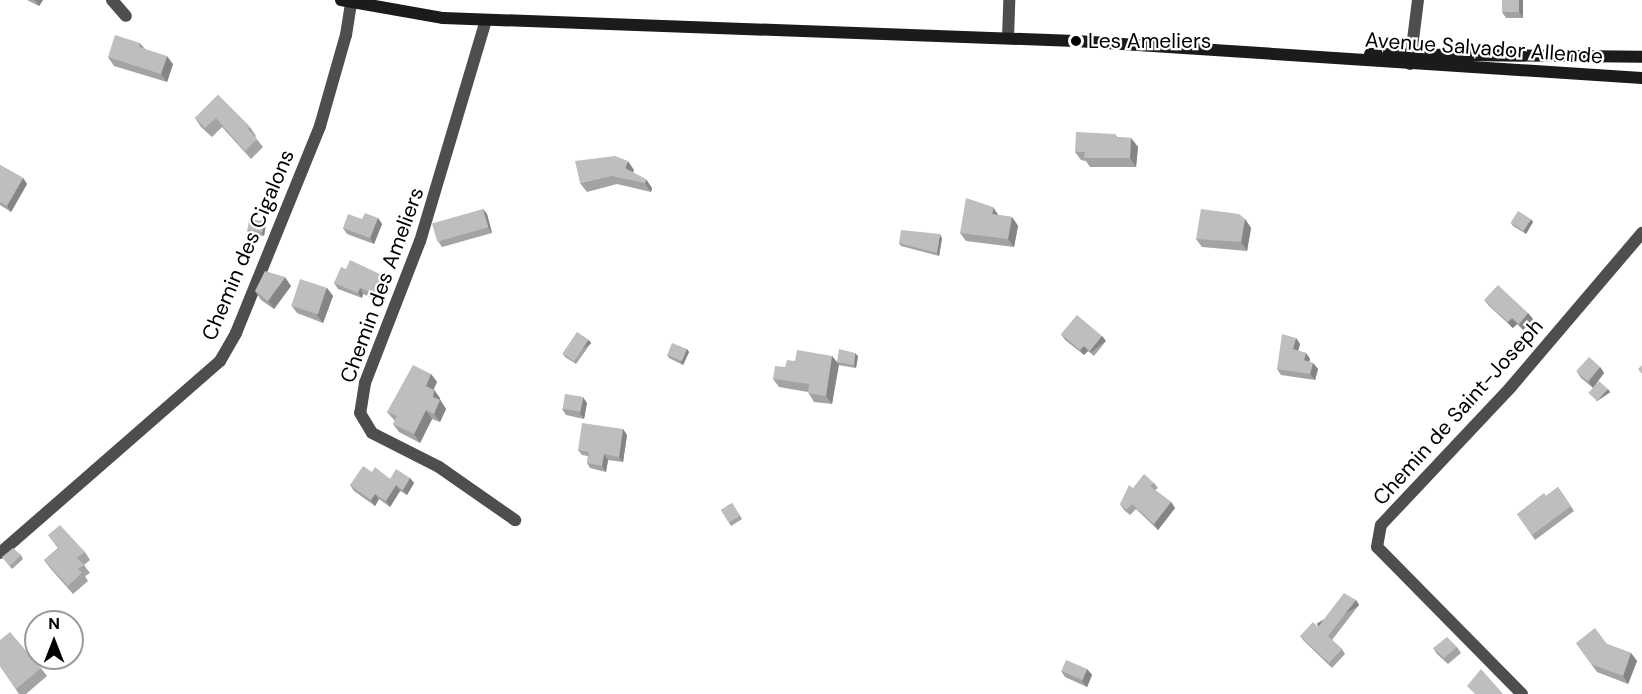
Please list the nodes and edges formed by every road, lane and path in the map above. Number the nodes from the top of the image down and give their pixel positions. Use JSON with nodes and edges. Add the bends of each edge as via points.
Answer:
{"nodes":[{"id":1,"x":112,"y":0,"type":"edge"},
{"id":2,"x":1009,"y":0,"type":"edge"},
{"id":3,"x":1418,"y":0,"type":"edge"},
{"id":4,"x":346,"y":1,"type":"edge"},
{"id":5,"x":126,"y":16,"type":"dead end"},
{"id":6,"x":486,"y":20,"type":"junction"},
{"id":7,"x":1008,"y":39,"type":"junction"},
{"id":8,"x":1642,"y":57,"type":"edge"},
{"id":9,"x":1411,"y":59,"type":"junction"},
{"id":10,"x":1642,"y":78,"type":"edge"},
{"id":11,"x":1642,"y":233,"type":"edge"},
{"id":12,"x":515,"y":520,"type":"dead end"},
{"id":13,"x":0,"y":553,"type":"edge"},
{"id":14,"x":1521,"y":694,"type":"edge"}],
"edges":[{"from":1,"to":5,"type":"street"},
{"from":2,"to":7,"type":"street"},
{"from":3,"to":9,"type":"street"},
{"from":4,"to":6,"type":"main road","name":"Avenue Salvador Allende","via":[[443,18]]},
{"from":4,"to":13,"type":"street","name":"Chemin des Cigalons","via":[[346,35],[320,126],[236,333],[220,361]]},
{"from":6,"to":7,"type":"main road","name":"Avenue Salvador Allende"},
{"from":6,"to":12,"type":"street","name":"Chemin des Ameliers","via":[[420,241],[365,383],[360,413],[372,433],[438,467]]},
{"from":7,"to":9,"type":"main road","name":"Avenue Salvador Allende"},
{"from":8,"to":9,"type":"main road","name":"Avenue Salvador Allende"},
{"from":9,"to":10,"type":"main road","name":"Avenue Salvador Allende"},
{"from":11,"to":14,"type":"street","name":"Chemin de Saint-Joseph","via":[[1510,388],[1381,525],[1377,547]]}]}
